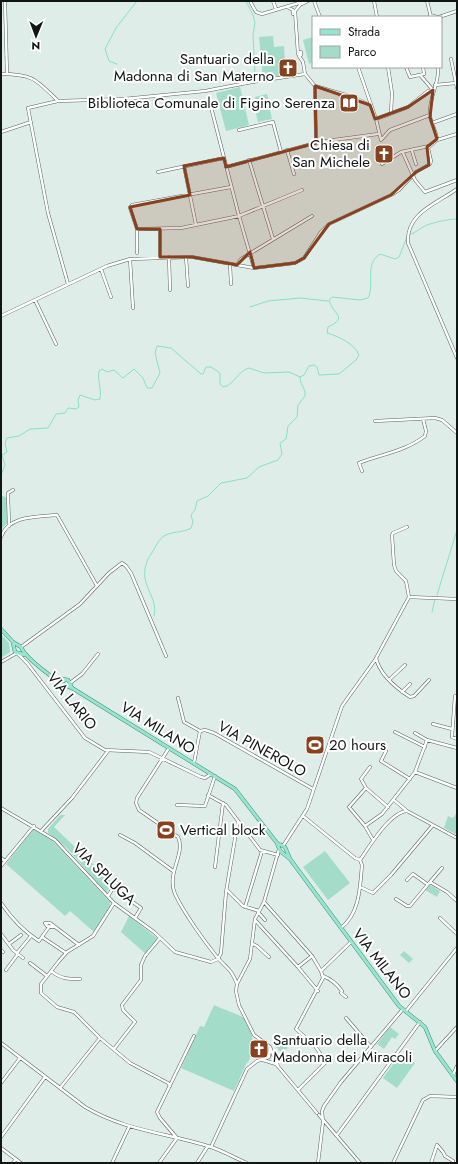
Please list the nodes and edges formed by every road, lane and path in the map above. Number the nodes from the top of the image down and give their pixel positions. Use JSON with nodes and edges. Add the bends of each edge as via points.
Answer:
{"nodes":[{"id":1,"x":5,"y":1,"type":"edge"},
{"id":2,"x":250,"y":1,"type":"edge"},
{"id":3,"x":273,"y":1,"type":"edge"},
{"id":4,"x":309,"y":1,"type":"edge"},
{"id":5,"x":314,"y":1,"type":"edge"},
{"id":6,"x":374,"y":1,"type":"edge"},
{"id":7,"x":427,"y":1,"type":"edge"},
{"id":8,"x":284,"y":6,"type":"junction"},
{"id":9,"x":276,"y":9,"type":"junction"},
{"id":10,"x":457,"y":11,"type":"edge"},
{"id":11,"x":320,"y":16,"type":"edge"},
{"id":12,"x":377,"y":16,"type":"edge"},
{"id":13,"x":430,"y":16,"type":"edge"},
{"id":14,"x":441,"y":16,"type":"edge"},
{"id":15,"x":294,"y":18,"type":"junction"},
{"id":16,"x":451,"y":59,"type":"dead end"},
{"id":17,"x":358,"y":68,"type":"edge"},
{"id":18,"x":388,"y":68,"type":"edge"},
{"id":19,"x":406,"y":68,"type":"edge"},
{"id":20,"x":423,"y":68,"type":"edge"},
{"id":21,"x":438,"y":68,"type":"edge"},
{"id":22,"x":1,"y":74,"type":"edge"},
{"id":23,"x":7,"y":74,"type":"junction"},
{"id":24,"x":305,"y":74,"type":"junction"},
{"id":25,"x":420,"y":75,"type":"junction"},
{"id":26,"x":456,"y":83,"type":"junction"},
{"id":27,"x":435,"y":85,"type":"junction"},
{"id":28,"x":315,"y":86,"type":"junction"},
{"id":29,"x":457,"y":88,"type":"edge"},
{"id":30,"x":433,"y":90,"type":"junction"},
{"id":31,"x":58,"y":101,"type":"junction"},
{"id":32,"x":370,"y":105,"type":"junction"},
{"id":33,"x":211,"y":107,"type":"dead end"},
{"id":34,"x":391,"y":113,"type":"junction"},
{"id":35,"x":457,"y":114,"type":"edge"},
{"id":36,"x":430,"y":115,"type":"junction"},
{"id":37,"x":376,"y":119,"type":"junction"},
{"id":38,"x":31,"y":122,"type":"junction"},
{"id":39,"x":432,"y":123,"type":"junction"},
{"id":40,"x":239,"y":130,"type":"dead end"},
{"id":41,"x":1,"y":132,"type":"edge"},
{"id":42,"x":378,"y":134,"type":"junction"},
{"id":43,"x":457,"y":134,"type":"edge"},
{"id":44,"x":436,"y":140,"type":"junction"},
{"id":45,"x":316,"y":143,"type":"junction"},
{"id":46,"x":428,"y":146,"type":"junction"},
{"id":47,"x":287,"y":150,"type":"junction"},
{"id":48,"x":412,"y":150,"type":"junction"},
{"id":49,"x":281,"y":152,"type":"junction"},
{"id":50,"x":403,"y":153,"type":"junction"},
{"id":51,"x":224,"y":158,"type":"junction"},
{"id":52,"x":248,"y":160,"type":"junction"},
{"id":53,"x":382,"y":164,"type":"dead end"},
{"id":54,"x":416,"y":164,"type":"dead end"},
{"id":55,"x":184,"y":166,"type":"junction"},
{"id":56,"x":226,"y":167,"type":"junction"},
{"id":57,"x":158,"y":172,"type":"dead end"},
{"id":58,"x":294,"y":174,"type":"dead end"},
{"id":59,"x":414,"y":175,"type":"junction"},
{"id":60,"x":457,"y":180,"type":"edge"},
{"id":61,"x":231,"y":187,"type":"junction"},
{"id":62,"x":457,"y":189,"type":"edge"},
{"id":63,"x":302,"y":190,"type":"dead end"},
{"id":64,"x":190,"y":195,"type":"junction"},
{"id":65,"x":262,"y":206,"type":"junction"},
{"id":66,"x":239,"y":216,"type":"junction"},
{"id":67,"x":312,"y":216,"type":"dead end"},
{"id":68,"x":196,"y":225,"type":"junction"},
{"id":69,"x":137,"y":229,"type":"junction"},
{"id":70,"x":160,"y":229,"type":"junction"},
{"id":71,"x":273,"y":239,"type":"junction"},
{"id":72,"x":137,"y":253,"type":"dead end"},
{"id":73,"x":250,"y":253,"type":"junction"},
{"id":74,"x":160,"y":257,"type":"junction"},
{"id":75,"x":169,"y":257,"type":"junction"},
{"id":76,"x":186,"y":257,"type":"junction"},
{"id":77,"x":130,"y":259,"type":"junction"},
{"id":78,"x":230,"y":264,"type":"junction"},
{"id":79,"x":237,"y":265,"type":"junction"},
{"id":80,"x":254,"y":268,"type":"junction"},
{"id":81,"x":101,"y":269,"type":"junction"},
{"id":82,"x":68,"y":284,"type":"junction"},
{"id":83,"x":231,"y":284,"type":"dead end"},
{"id":84,"x":188,"y":286,"type":"dead end"},
{"id":85,"x":170,"y":290,"type":"dead end"},
{"id":86,"x":111,"y":297,"type":"dead end"},
{"id":87,"x":35,"y":300,"type":"junction"},
{"id":88,"x":133,"y":308,"type":"dead end"},
{"id":89,"x":1,"y":316,"type":"edge"},
{"id":90,"x":56,"y":344,"type":"dead end"},
{"id":91,"x":457,"y":358,"type":"edge"},
{"id":92,"x":423,"y":418,"type":"junction"},
{"id":93,"x":375,"y":421,"type":"dead end"},
{"id":94,"x":457,"y":433,"type":"edge"},
{"id":95,"x":362,"y":472,"type":"dead end"},
{"id":96,"x":13,"y":490,"type":"dead end"},
{"id":97,"x":9,"y":526,"type":"junction"},
{"id":98,"x":407,"y":527,"type":"dead end"},
{"id":99,"x":1,"y":538,"type":"edge"},
{"id":100,"x":97,"y":586,"type":"junction"},
{"id":101,"x":409,"y":597,"type":"junction"},
{"id":102,"x":457,"y":600,"type":"edge"},
{"id":103,"x":1,"y":629,"type":"edge"},
{"id":104,"x":10,"y":639,"type":"junction"},
{"id":105,"x":22,"y":647,"type":"junction"},
{"id":106,"x":15,"y":648,"type":"junction"},
{"id":107,"x":18,"y":654,"type":"junction"},
{"id":108,"x":98,"y":654,"type":"dead end"},
{"id":109,"x":11,"y":655,"type":"junction"},
{"id":110,"x":26,"y":655,"type":"junction"},
{"id":111,"x":166,"y":656,"type":"dead end"},
{"id":112,"x":375,"y":659,"type":"junction"},
{"id":113,"x":1,"y":662,"type":"edge"},
{"id":114,"x":405,"y":665,"type":"dead end"},
{"id":115,"x":57,"y":678,"type":"junction"},
{"id":116,"x":64,"y":680,"type":"junction"},
{"id":117,"x":389,"y":680,"type":"junction"},
{"id":118,"x":429,"y":680,"type":"dead end"},
{"id":119,"x":70,"y":683,"type":"junction"},
{"id":120,"x":63,"y":684,"type":"junction"},
{"id":121,"x":410,"y":684,"type":"dead end"},
{"id":122,"x":402,"y":692,"type":"junction"},
{"id":123,"x":455,"y":696,"type":"dead end"},
{"id":124,"x":178,"y":698,"type":"dead end"},
{"id":125,"x":457,"y":723,"type":"edge"},
{"id":126,"x":433,"y":724,"type":"dead end"},
{"id":127,"x":453,"y":724,"type":"junction"},
{"id":128,"x":452,"y":729,"type":"junction"},
{"id":129,"x":200,"y":731,"type":"junction"},
{"id":130,"x":395,"y":732,"type":"dead end"},
{"id":131,"x":415,"y":733,"type":"dead end"},
{"id":132,"x":457,"y":739,"type":"edge"},
{"id":133,"x":427,"y":740,"type":"junction"},
{"id":134,"x":425,"y":747,"type":"junction"},
{"id":135,"x":169,"y":748,"type":"junction"},
{"id":136,"x":457,"y":748,"type":"edge"},
{"id":137,"x":108,"y":751,"type":"junction"},
{"id":138,"x":386,"y":751,"type":"dead end"},
{"id":139,"x":163,"y":758,"type":"junction"},
{"id":140,"x":194,"y":764,"type":"junction"},
{"id":141,"x":370,"y":767,"type":"dead end"},
{"id":142,"x":416,"y":772,"type":"junction"},
{"id":143,"x":211,"y":774,"type":"junction"},
{"id":144,"x":215,"y":776,"type":"junction"},
{"id":145,"x":205,"y":778,"type":"junction"},
{"id":146,"x":410,"y":778,"type":"junction"},
{"id":147,"x":213,"y":781,"type":"junction"},
{"id":148,"x":366,"y":788,"type":"junction"},
{"id":149,"x":457,"y":788,"type":"edge"},
{"id":150,"x":313,"y":789,"type":"junction"},
{"id":151,"x":208,"y":795,"type":"junction"},
{"id":152,"x":394,"y":800,"type":"junction"},
{"id":153,"x":223,"y":803,"type":"junction"},
{"id":154,"x":177,"y":805,"type":"dead end"},
{"id":155,"x":388,"y":806,"type":"junction"},
{"id":156,"x":1,"y":808,"type":"edge"},
{"id":157,"x":407,"y":811,"type":"junction"},
{"id":158,"x":303,"y":816,"type":"junction"},
{"id":159,"x":238,"y":821,"type":"junction"},
{"id":160,"x":34,"y":826,"type":"junction"},
{"id":161,"x":365,"y":826,"type":"junction"},
{"id":162,"x":433,"y":826,"type":"junction"},
{"id":163,"x":41,"y":831,"type":"junction"},
{"id":164,"x":120,"y":835,"type":"dead end"},
{"id":165,"x":457,"y":838,"type":"edge"},
{"id":166,"x":373,"y":840,"type":"junction"},
{"id":167,"x":282,"y":849,"type":"junction"},
{"id":168,"x":262,"y":851,"type":"junction"},
{"id":169,"x":278,"y":855,"type":"junction"},
{"id":170,"x":1,"y":858,"type":"edge"},
{"id":171,"x":360,"y":860,"type":"junction"},
{"id":172,"x":5,"y":861,"type":"junction"},
{"id":173,"x":1,"y":866,"type":"edge"},
{"id":174,"x":215,"y":867,"type":"dead end"},
{"id":175,"x":442,"y":868,"type":"dead end"},
{"id":176,"x":173,"y":871,"type":"junction"},
{"id":177,"x":407,"y":880,"type":"dead end"},
{"id":178,"x":430,"y":882,"type":"junction"},
{"id":179,"x":427,"y":884,"type":"junction"},
{"id":180,"x":360,"y":887,"type":"junction"},
{"id":181,"x":227,"y":890,"type":"junction"},
{"id":182,"x":108,"y":896,"type":"junction"},
{"id":183,"x":396,"y":899,"type":"dead end"},
{"id":184,"x":457,"y":901,"type":"edge"},
{"id":185,"x":264,"y":902,"type":"junction"},
{"id":186,"x":1,"y":903,"type":"edge"},
{"id":187,"x":114,"y":903,"type":"junction"},
{"id":188,"x":245,"y":907,"type":"junction"},
{"id":189,"x":259,"y":912,"type":"junction"},
{"id":190,"x":135,"y":918,"type":"junction"},
{"id":191,"x":440,"y":918,"type":"dead end"},
{"id":192,"x":255,"y":919,"type":"junction"},
{"id":193,"x":266,"y":920,"type":"dead end"},
{"id":194,"x":49,"y":927,"type":"junction"},
{"id":195,"x":54,"y":927,"type":"junction"},
{"id":196,"x":340,"y":928,"type":"junction"},
{"id":197,"x":1,"y":934,"type":"edge"},
{"id":198,"x":457,"y":934,"type":"edge"},
{"id":199,"x":20,"y":935,"type":"dead end"},
{"id":200,"x":31,"y":936,"type":"junction"},
{"id":201,"x":42,"y":937,"type":"junction"},
{"id":202,"x":160,"y":938,"type":"junction"},
{"id":203,"x":350,"y":942,"type":"junction"},
{"id":204,"x":9,"y":944,"type":"junction"},
{"id":205,"x":253,"y":944,"type":"junction"},
{"id":206,"x":79,"y":945,"type":"junction"},
{"id":207,"x":457,"y":949,"type":"edge"},
{"id":208,"x":18,"y":953,"type":"junction"},
{"id":209,"x":66,"y":953,"type":"junction"},
{"id":210,"x":312,"y":956,"type":"junction"},
{"id":211,"x":269,"y":957,"type":"dead end"},
{"id":212,"x":23,"y":958,"type":"dead end"},
{"id":213,"x":218,"y":959,"type":"junction"},
{"id":214,"x":30,"y":963,"type":"dead end"},
{"id":215,"x":298,"y":968,"type":"junction"},
{"id":216,"x":6,"y":970,"type":"dead end"},
{"id":217,"x":51,"y":971,"type":"junction"},
{"id":218,"x":321,"y":971,"type":"junction"},
{"id":219,"x":48,"y":976,"type":"junction"},
{"id":220,"x":323,"y":976,"type":"junction"},
{"id":221,"x":80,"y":980,"type":"dead end"},
{"id":222,"x":237,"y":984,"type":"junction"},
{"id":223,"x":318,"y":991,"type":"junction"},
{"id":224,"x":346,"y":996,"type":"dead end"},
{"id":225,"x":405,"y":1010,"type":"junction"},
{"id":226,"x":346,"y":1018,"type":"dead end"},
{"id":227,"x":420,"y":1022,"type":"junction"},
{"id":228,"x":457,"y":1028,"type":"edge"},
{"id":229,"x":194,"y":1036,"type":"dead end"},
{"id":230,"x":100,"y":1038,"type":"junction"},
{"id":231,"x":1,"y":1043,"type":"edge"},
{"id":232,"x":269,"y":1046,"type":"junction"},
{"id":233,"x":371,"y":1047,"type":"junction"},
{"id":234,"x":114,"y":1049,"type":"junction"},
{"id":235,"x":435,"y":1052,"type":"junction"},
{"id":236,"x":269,"y":1057,"type":"junction"},
{"id":237,"x":20,"y":1058,"type":"junction"},
{"id":238,"x":275,"y":1058,"type":"junction"},
{"id":239,"x":261,"y":1060,"type":"junction"},
{"id":240,"x":271,"y":1062,"type":"junction"},
{"id":241,"x":278,"y":1066,"type":"junction"},
{"id":242,"x":457,"y":1066,"type":"edge"},
{"id":243,"x":453,"y":1075,"type":"junction"},
{"id":244,"x":45,"y":1077,"type":"junction"},
{"id":245,"x":457,"y":1081,"type":"edge"},
{"id":246,"x":1,"y":1083,"type":"edge"},
{"id":247,"x":170,"y":1086,"type":"junction"},
{"id":248,"x":60,"y":1088,"type":"junction"},
{"id":249,"x":298,"y":1090,"type":"junction"},
{"id":250,"x":457,"y":1097,"type":"edge"},
{"id":251,"x":319,"y":1112,"type":"junction"},
{"id":252,"x":323,"y":1120,"type":"junction"},
{"id":253,"x":327,"y":1124,"type":"junction"},
{"id":254,"x":322,"y":1125,"type":"junction"},
{"id":255,"x":129,"y":1127,"type":"junction"},
{"id":256,"x":337,"y":1135,"type":"junction"},
{"id":257,"x":1,"y":1137,"type":"edge"},
{"id":258,"x":177,"y":1138,"type":"junction"},
{"id":259,"x":208,"y":1146,"type":"junction"},
{"id":260,"x":211,"y":1147,"type":"junction"},
{"id":261,"x":1,"y":1148,"type":"edge"},
{"id":262,"x":16,"y":1159,"type":"junction"},
{"id":263,"x":453,"y":1161,"type":"dead end"},
{"id":264,"x":13,"y":1163,"type":"edge"},
{"id":265,"x":21,"y":1163,"type":"edge"},
{"id":266,"x":112,"y":1163,"type":"edge"},
{"id":267,"x":159,"y":1163,"type":"edge"},
{"id":268,"x":197,"y":1163,"type":"edge"},
{"id":269,"x":247,"y":1163,"type":"edge"},
{"id":270,"x":318,"y":1163,"type":"edge"},
{"id":271,"x":360,"y":1163,"type":"edge"},
{"id":272,"x":393,"y":1163,"type":"edge"},
{"id":273,"x":431,"y":1163,"type":"edge"}],
"edges":[{"from":1,"to":23,"type":"street"},
{"from":2,"to":9,"type":"street","via":[[256,12],[262,14]]},
{"from":3,"to":9,"type":"street"},
{"from":4,"to":8,"type":"street"},
{"from":4,"to":15,"type":"street","via":[[296,7]]},
{"from":5,"to":11,"type":"street"},
{"from":6,"to":12,"type":"street"},
{"from":7,"to":13,"type":"street"},
{"from":8,"to":9,"type":"street"},
{"from":8,"to":15,"type":"street","via":[[293,10]]},
{"from":10,"to":14,"type":"street"},
{"from":15,"to":24,"type":"street","via":[[297,47]]},
{"from":16,"to":26,"type":"street"},
{"from":17,"to":32,"type":"street"},
{"from":18,"to":34,"type":"street","via":[[392,93]]},
{"from":19,"to":25,"type":"street","via":[[410,77]]},
{"from":20,"to":25,"type":"street","via":[[424,74]]},
{"from":21,"to":27,"type":"street"},
{"from":22,"to":23,"type":"street"},
{"from":23,"to":31,"type":"street","via":[[31,76]]},
{"from":24,"to":28,"type":"street"},
{"from":24,"to":31,"type":"street","via":[[199,92],[124,99]]},
{"from":25,"to":30,"type":"street"},
{"from":26,"to":27,"type":"street"},
{"from":26,"to":29,"type":"street"},
{"from":27,"to":30,"type":"street"},
{"from":28,"to":32,"type":"street","via":[[353,97]]},
{"from":28,"to":45,"type":"street"},
{"from":30,"to":34,"type":"street","via":[[408,106]]},
{"from":30,"to":36,"type":"street"},
{"from":31,"to":38,"type":"street","via":[[28,108]]},
{"from":32,"to":37,"type":"street"},
{"from":33,"to":51,"type":"street"},
{"from":34,"to":37,"type":"street"},
{"from":35,"to":39,"type":"street"},
{"from":36,"to":39,"type":"street"},
{"from":36,"to":42,"type":"street","via":[[390,130],[381,140]]},
{"from":37,"to":42,"type":"street"},
{"from":38,"to":41,"type":"street"},
{"from":38,"to":82,"type":"street","via":[[48,213]]},
{"from":39,"to":44,"type":"street"},
{"from":40,"to":49,"type":"street","via":[[273,122]]},
{"from":42,"to":45,"type":"street","via":[[336,138]]},
{"from":43,"to":44,"type":"street"},
{"from":44,"to":46,"type":"street"},
{"from":45,"to":47,"type":"street"},
{"from":46,"to":48,"type":"street"},
{"from":46,"to":59,"type":"street","via":[[430,163]]},
{"from":47,"to":49,"type":"street"},
{"from":47,"to":58,"type":"street"},
{"from":48,"to":50,"type":"street"},
{"from":48,"to":54,"type":"street"},
{"from":49,"to":52,"type":"street"},
{"from":50,"to":53,"type":"street"},
{"from":50,"to":59,"type":"street"},
{"from":51,"to":55,"type":"street"},
{"from":51,"to":56,"type":"street"},
{"from":52,"to":56,"type":"street"},
{"from":52,"to":65,"type":"street"},
{"from":55,"to":57,"type":"street"},
{"from":55,"to":64,"type":"street"},
{"from":56,"to":61,"type":"street"},
{"from":59,"to":60,"type":"street","via":[[425,192]]},
{"from":59,"to":80,"type":"street","via":[[391,195],[329,224],[304,258],[288,265]]},
{"from":61,"to":64,"type":"street"},
{"from":61,"to":66,"type":"street"},
{"from":62,"to":91,"type":"street","via":[[418,216],[411,224],[408,234],[408,243]]},
{"from":63,"to":65,"type":"street"},
{"from":64,"to":68,"type":"street"},
{"from":64,"to":69,"type":"street","via":[[132,205],[130,208]]},
{"from":65,"to":66,"type":"street"},
{"from":65,"to":71,"type":"street"},
{"from":66,"to":68,"type":"street"},
{"from":66,"to":73,"type":"street"},
{"from":67,"to":71,"type":"street"},
{"from":68,"to":70,"type":"street"},
{"from":69,"to":70,"type":"street"},
{"from":69,"to":72,"type":"street"},
{"from":70,"to":74,"type":"street"},
{"from":71,"to":73,"type":"street"},
{"from":73,"to":79,"type":"street","via":[[238,260]]},
{"from":73,"to":80,"type":"street"},
{"from":74,"to":75,"type":"street"},
{"from":74,"to":77,"type":"street"},
{"from":75,"to":76,"type":"street"},
{"from":75,"to":85,"type":"street"},
{"from":76,"to":78,"type":"street"},
{"from":76,"to":84,"type":"street"},
{"from":77,"to":81,"type":"street"},
{"from":77,"to":88,"type":"street"},
{"from":78,"to":79,"type":"street"},
{"from":78,"to":83,"type":"street"},
{"from":79,"to":80,"type":"street"},
{"from":81,"to":82,"type":"street"},
{"from":81,"to":86,"type":"street"},
{"from":82,"to":87,"type":"street"},
{"from":87,"to":89,"type":"street"},
{"from":87,"to":90,"type":"street"},
{"from":92,"to":93,"type":"street"},
{"from":92,"to":94,"type":"street","via":[[442,420]]},
{"from":92,"to":95,"type":"street","via":[[425,436],[404,449],[359,463]]},
{"from":96,"to":97,"type":"street","via":[[8,493]]},
{"from":97,"to":99,"type":"street"},
{"from":97,"to":100,"type":"street","via":[[25,518],[57,515]]},
{"from":98,"to":101,"type":"street","via":[[393,533],[392,536],[394,565],[406,582]]},
{"from":100,"to":105,"type":"street","via":[[80,604]]},
{"from":100,"to":111,"type":"street","via":[[122,563],[129,569]]},
{"from":101,"to":102,"type":"street"},
{"from":101,"to":112,"type":"street"},
{"from":103,"to":104,"type":"main road"},
{"from":104,"to":105,"type":"main road"},
{"from":104,"to":106,"type":"main road"},
{"from":105,"to":106,"type":"main road"},
{"from":105,"to":107,"type":"main road"},
{"from":105,"to":110,"type":"main road"},
{"from":106,"to":107,"type":"main road"},
{"from":106,"to":109,"type":"street"},
{"from":107,"to":109,"type":"street"},
{"from":107,"to":110,"type":"main road"},
{"from":107,"to":137,"type":"street","name":"VIA LARIO","via":[[82,736]]},
{"from":108,"to":119,"type":"street","via":[[82,674]]},
{"from":109,"to":113,"type":"street"},
{"from":110,"to":115,"type":"main road"},
{"from":112,"to":117,"type":"street"},
{"from":112,"to":150,"type":"street","via":[[342,706]]},
{"from":114,"to":117,"type":"street"},
{"from":115,"to":116,"type":"main road"},
{"from":115,"to":120,"type":"main road"},
{"from":116,"to":119,"type":"main road"},
{"from":116,"to":120,"type":"main road"},
{"from":117,"to":122,"type":"street"},
{"from":118,"to":122,"type":"street","via":[[414,696],[410,697]]},
{"from":119,"to":120,"type":"main road"},
{"from":119,"to":135,"type":"main road","name":"VIA MILANO","via":[[72,688]]},
{"from":121,"to":122,"type":"street"},
{"from":123,"to":127,"type":"street"},
{"from":124,"to":129,"type":"street","name":"VIA PINEROLO","via":[[184,722]]},
{"from":125,"to":127,"type":"street"},
{"from":126,"to":128,"type":"street"},
{"from":127,"to":128,"type":"street"},
{"from":128,"to":132,"type":"street","via":[[452,737]]},
{"from":129,"to":140,"type":"street","name":"VIA PINEROLO"},
{"from":129,"to":150,"type":"street","name":"VIA PINEROLO","via":[[214,733]]},
{"from":130,"to":134,"type":"street"},
{"from":131,"to":133,"type":"street"},
{"from":133,"to":134,"type":"street"},
{"from":133,"to":136,"type":"street"},
{"from":134,"to":142,"type":"street"},
{"from":135,"to":139,"type":"street"},
{"from":135,"to":140,"type":"main road","name":"VIA MILANO"},
{"from":137,"to":139,"type":"street","name":"VIA LARIO","via":[[146,751]]},
{"from":137,"to":163,"type":"street","via":[[72,798]]},
{"from":138,"to":146,"type":"street","via":[[381,761]]},
{"from":139,"to":145,"type":"street","name":"VIA LARIO"},
{"from":139,"to":176,"type":"street","via":[[136,803],[139,810],[178,838],[180,845]]},
{"from":140,"to":143,"type":"main road","name":"VIA MILANO"},
{"from":141,"to":148,"type":"street","via":[[361,779]]},
{"from":142,"to":146,"type":"street"},
{"from":142,"to":149,"type":"street"},
{"from":143,"to":144,"type":"main road","name":"VIA MILANO"},
{"from":143,"to":145,"type":"street"},
{"from":144,"to":147,"type":"street"},
{"from":144,"to":167,"type":"main road","name":"VIA MILANO","via":[[239,793]]},
{"from":145,"to":147,"type":"street","name":"VIA LARIO"},
{"from":146,"to":152,"type":"street"},
{"from":147,"to":151,"type":"street"},
{"from":148,"to":155,"type":"street"},
{"from":148,"to":161,"type":"street","via":[[349,807]]},
{"from":150,"to":158,"type":"street"},
{"from":151,"to":153,"type":"street"},
{"from":151,"to":154,"type":"street","via":[[204,806]]},
{"from":152,"to":155,"type":"street"},
{"from":152,"to":157,"type":"street"},
{"from":153,"to":159,"type":"street"},
{"from":153,"to":174,"type":"street"},
{"from":155,"to":161,"type":"street","via":[[382,814]]},
{"from":156,"to":160,"type":"street","name":"VIA SPLUGA"},
{"from":157,"to":162,"type":"street"},
{"from":157,"to":166,"type":"street","via":[[396,816]]},
{"from":158,"to":167,"type":"street"},
{"from":158,"to":171,"type":"street"},
{"from":159,"to":168,"type":"street"},
{"from":159,"to":181,"type":"street"},
{"from":160,"to":163,"type":"street","name":"VIA SPLUGA"},
{"from":160,"to":172,"type":"street"},
{"from":161,"to":166,"type":"street"},
{"from":162,"to":165,"type":"street"},
{"from":162,"to":180,"type":"street","via":[[373,893]]},
{"from":163,"to":182,"type":"street","name":"VIA SPLUGA","via":[[55,840]]},
{"from":164,"to":176,"type":"street","via":[[136,843]]},
{"from":166,"to":171,"type":"street"},
{"from":167,"to":169,"type":"street"},
{"from":167,"to":196,"type":"main road","name":"VIA MILANO"},
{"from":168,"to":169,"type":"street"},
{"from":168,"to":188,"type":"street"},
{"from":169,"to":185,"type":"street"},
{"from":170,"to":172,"type":"street"},
{"from":171,"to":180,"type":"street"},
{"from":172,"to":173,"type":"street"},
{"from":175,"to":178,"type":"street"},
{"from":176,"to":213,"type":"street","via":[[175,894]]},
{"from":177,"to":179,"type":"street","via":[[413,874]]},
{"from":178,"to":179,"type":"street"},
{"from":178,"to":184,"type":"street"},
{"from":179,"to":183,"type":"street","via":[[410,906]]},
{"from":180,"to":196,"type":"street","via":[[353,915]]},
{"from":181,"to":188,"type":"street"},
{"from":181,"to":213,"type":"street","via":[[221,953]]},
{"from":182,"to":187,"type":"street","name":"VIA SPLUGA"},
{"from":182,"to":190,"type":"street","via":[[113,888],[141,908]]},
{"from":185,"to":189,"type":"street"},
{"from":185,"to":210,"type":"street"},
{"from":186,"to":200,"type":"street"},
{"from":187,"to":190,"type":"street","name":"VIA SPLUGA"},
{"from":187,"to":206,"type":"street","via":[[93,936]]},
{"from":188,"to":189,"type":"street"},
{"from":189,"to":192,"type":"street"},
{"from":189,"to":193,"type":"street"},
{"from":190,"to":202,"type":"street","name":"VIA SPLUGA"},
{"from":191,"to":198,"type":"street"},
{"from":192,"to":205,"type":"street"},
{"from":192,"to":215,"type":"street"},
{"from":194,"to":195,"type":"street"},
{"from":194,"to":195,"type":"street","via":[[45,923],[50,923]]},
{"from":194,"to":201,"type":"street"},
{"from":195,"to":206,"type":"street"},
{"from":196,"to":203,"type":"main road","name":"VIA MILANO"},
{"from":197,"to":204,"type":"street"},
{"from":199,"to":204,"type":"street"},
{"from":200,"to":201,"type":"street","via":[[39,941]]},
{"from":200,"to":208,"type":"street"},
{"from":201,"to":209,"type":"street"},
{"from":202,"to":213,"type":"street","name":"VIA SPLUGA","via":[[179,954],[214,962]]},
{"from":202,"to":234,"type":"street","via":[[145,956],[141,980],[122,1006],[134,1022]]},
{"from":203,"to":218,"type":"street"},
{"from":203,"to":225,"type":"main road","name":"VIA MILANO"},
{"from":204,"to":208,"type":"street"},
{"from":205,"to":211,"type":"street"},
{"from":205,"to":222,"type":"street","via":[[250,959]]},
{"from":206,"to":209,"type":"street"},
{"from":207,"to":225,"type":"street"},
{"from":208,"to":212,"type":"street"},
{"from":208,"to":216,"type":"street"},
{"from":209,"to":217,"type":"street"},
{"from":210,"to":215,"type":"street"},
{"from":210,"to":218,"type":"street"},
{"from":213,"to":222,"type":"street","via":[[231,970]]},
{"from":214,"to":219,"type":"street"},
{"from":215,"to":223,"type":"street"},
{"from":217,"to":219,"type":"street"},
{"from":217,"to":221,"type":"street","via":[[65,979]]},
{"from":218,"to":220,"type":"street"},
{"from":219,"to":230,"type":"street","via":[[41,987],[42,995],[57,1007],[74,1012]]},
{"from":220,"to":223,"type":"street"},
{"from":220,"to":224,"type":"street","via":[[329,978]]},
{"from":222,"to":232,"type":"street","via":[[236,999],[254,1035]]},
{"from":223,"to":249,"type":"street","via":[[296,1029],[315,1046],[326,1062]]},
{"from":225,"to":227,"type":"main road","name":"VIA MILANO"},
{"from":225,"to":233,"type":"street"},
{"from":226,"to":233,"type":"street"},
{"from":227,"to":235,"type":"main road","name":"VIA MILANO","via":[[429,1032]]},
{"from":227,"to":256,"type":"street"},
{"from":228,"to":235,"type":"street"},
{"from":229,"to":247,"type":"street"},
{"from":230,"to":234,"type":"street"},
{"from":230,"to":248,"type":"street"},
{"from":231,"to":237,"type":"street"},
{"from":232,"to":236,"type":"street"},
{"from":232,"to":238,"type":"street"},
{"from":233,"to":251,"type":"street"},
{"from":234,"to":247,"type":"street","via":[[130,1062]]},
{"from":235,"to":243,"type":"main road","name":"VIA MILANO"},
{"from":236,"to":238,"type":"street"},
{"from":236,"to":239,"type":"street"},
{"from":236,"to":240,"type":"street"},
{"from":237,"to":244,"type":"street"},
{"from":237,"to":246,"type":"street"},
{"from":238,"to":240,"type":"street"},
{"from":238,"to":241,"type":"street"},
{"from":239,"to":240,"type":"street"},
{"from":239,"to":260,"type":"street","via":[[252,1064],[245,1073]]},
{"from":240,"to":241,"type":"street"},
{"from":241,"to":249,"type":"street"},
{"from":242,"to":243,"type":"street"},
{"from":243,"to":245,"type":"main road","name":"VIA MILANO"},
{"from":244,"to":248,"type":"street"},
{"from":244,"to":257,"type":"street"},
{"from":247,"to":258,"type":"street","via":[[158,1114]]},
{"from":248,"to":255,"type":"street","via":[[100,1116]]},
{"from":249,"to":251,"type":"street"},
{"from":250,"to":272,"type":"street","via":[[430,1096],[423,1100]]},
{"from":251,"to":252,"type":"street"},
{"from":252,"to":253,"type":"street"},
{"from":252,"to":254,"type":"street"},
{"from":253,"to":254,"type":"street"},
{"from":253,"to":256,"type":"street"},
{"from":254,"to":270,"type":"street"},
{"from":255,"to":258,"type":"street"},
{"from":255,"to":266,"type":"street"},
{"from":256,"to":271,"type":"street"},
{"from":258,"to":259,"type":"street"},
{"from":258,"to":267,"type":"street"},
{"from":259,"to":260,"type":"street"},
{"from":259,"to":268,"type":"street"},
{"from":260,"to":269,"type":"street"},
{"from":261,"to":262,"type":"street"},
{"from":262,"to":264,"type":"street"},
{"from":262,"to":265,"type":"street"},
{"from":263,"to":273,"type":"street","via":[[444,1156],[437,1145]]}]}
